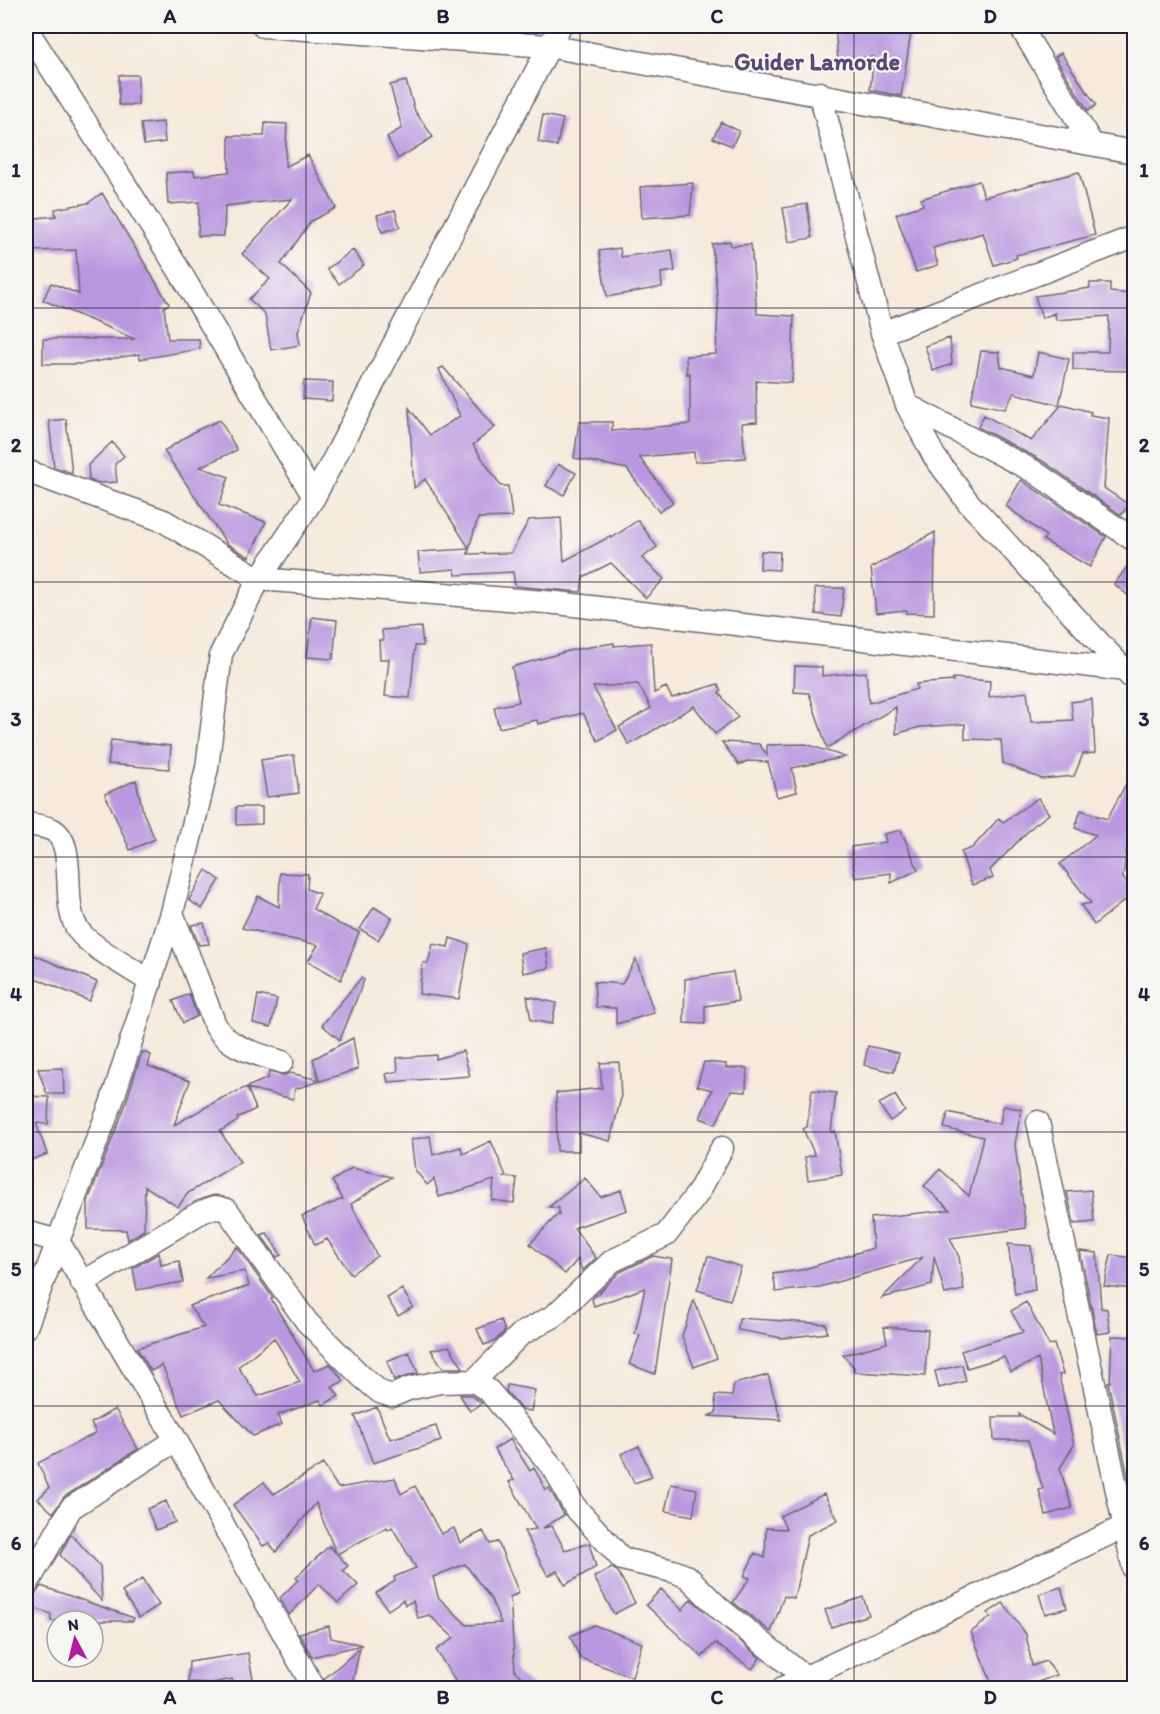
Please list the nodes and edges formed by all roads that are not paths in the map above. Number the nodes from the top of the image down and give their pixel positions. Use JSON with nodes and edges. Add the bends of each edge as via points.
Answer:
{"nodes":[{"id":1,"x":262,"y":26,"type":"edge"},
{"id":2,"x":560,"y":26,"type":"edge"},
{"id":3,"x":1020,"y":26,"type":"edge"},
{"id":4,"x":288,"y":27,"type":"edge"},
{"id":5,"x":26,"y":28,"type":"edge"},
{"id":6,"x":548,"y":46,"type":"junction"},
{"id":7,"x":820,"y":93,"type":"junction"},
{"id":8,"x":1092,"y":144,"type":"junction"},
{"id":9,"x":1134,"y":152,"type":"edge"},
{"id":10,"x":1134,"y":237,"type":"edge"},
{"id":11,"x":882,"y":333,"type":"junction"},
{"id":12,"x":907,"y":405,"type":"junction"},
{"id":13,"x":26,"y":471,"type":"edge"},
{"id":14,"x":314,"y":497,"type":"junction"},
{"id":15,"x":1134,"y":540,"type":"edge"},
{"id":16,"x":259,"y":579,"type":"junction"},
{"id":17,"x":1131,"y":674,"type":"edge"},
{"id":18,"x":26,"y":824,"type":"edge"},
{"id":19,"x":172,"y":913,"type":"junction"},
{"id":20,"x":152,"y":982,"type":"junction"},
{"id":21,"x":282,"y":1062,"type":"dead end"},
{"id":22,"x":1038,"y":1122,"type":"dead end"},
{"id":23,"x":722,"y":1148,"type":"dead end"},
{"id":24,"x":26,"y":1232,"type":"edge"},
{"id":25,"x":58,"y":1241,"type":"junction"},
{"id":26,"x":35,"y":1281,"type":"edge"},
{"id":27,"x":82,"y":1283,"type":"junction"},
{"id":28,"x":26,"y":1327,"type":"edge"},
{"id":29,"x":474,"y":1381,"type":"junction"},
{"id":30,"x":176,"y":1440,"type":"junction"},
{"id":31,"x":1130,"y":1525,"type":"edge"},
{"id":32,"x":1134,"y":1570,"type":"edge"},
{"id":33,"x":26,"y":1586,"type":"edge"},
{"id":34,"x":806,"y":1678,"type":"junction"},
{"id":35,"x":314,"y":1689,"type":"edge"},
{"id":36,"x":783,"y":1689,"type":"edge"}],
"edges":[{"from":1,"to":4,"type":"street"},
{"from":2,"to":6,"type":"street"},
{"from":3,"to":8,"type":"street"},
{"from":4,"to":6,"type":"street"},
{"from":5,"to":14,"type":"street","via":[[177,267]]},
{"from":6,"to":7,"type":"street"},
{"from":6,"to":14,"type":"street"},
{"from":7,"to":8,"type":"street"},
{"from":7,"to":11,"type":"street"},
{"from":8,"to":9,"type":"street"},
{"from":10,"to":11,"type":"street"},
{"from":11,"to":12,"type":"street"},
{"from":12,"to":15,"type":"street","via":[[1033,471]]},
{"from":12,"to":17,"type":"street","via":[[934,456],[968,502]]},
{"from":13,"to":16,"type":"street","via":[[164,521]]},
{"from":14,"to":16,"type":"street"},
{"from":16,"to":17,"type":"street","via":[[556,603]]},
{"from":16,"to":19,"type":"street","via":[[221,654],[207,768]]},
{"from":18,"to":20,"type":"street","via":[[60,836],[65,848],[70,915],[79,933]]},
{"from":19,"to":20,"type":"street"},
{"from":19,"to":21,"type":"street","via":[[222,1038]]},
{"from":20,"to":25,"type":"street","via":[[111,1104]]},
{"from":22,"to":31,"type":"street"},
{"from":23,"to":29,"type":"street","via":[[698,1193],[666,1235],[612,1261],[554,1316],[521,1334]]},
{"from":24,"to":25,"type":"street"},
{"from":25,"to":26,"type":"street"},
{"from":25,"to":27,"type":"street"},
{"from":26,"to":28,"type":"street"},
{"from":27,"to":29,"type":"street","via":[[215,1207],[227,1210],[307,1322],[380,1392],[392,1396],[440,1382]]},
{"from":27,"to":30,"type":"street"},
{"from":29,"to":34,"type":"street","via":[[489,1391],[555,1470],[574,1506],[622,1559],[688,1577],[719,1608]]},
{"from":30,"to":33,"type":"street","via":[[71,1508]]},
{"from":30,"to":35,"type":"street"},
{"from":31,"to":32,"type":"street"},
{"from":31,"to":34,"type":"street"},
{"from":34,"to":36,"type":"street"}]}
